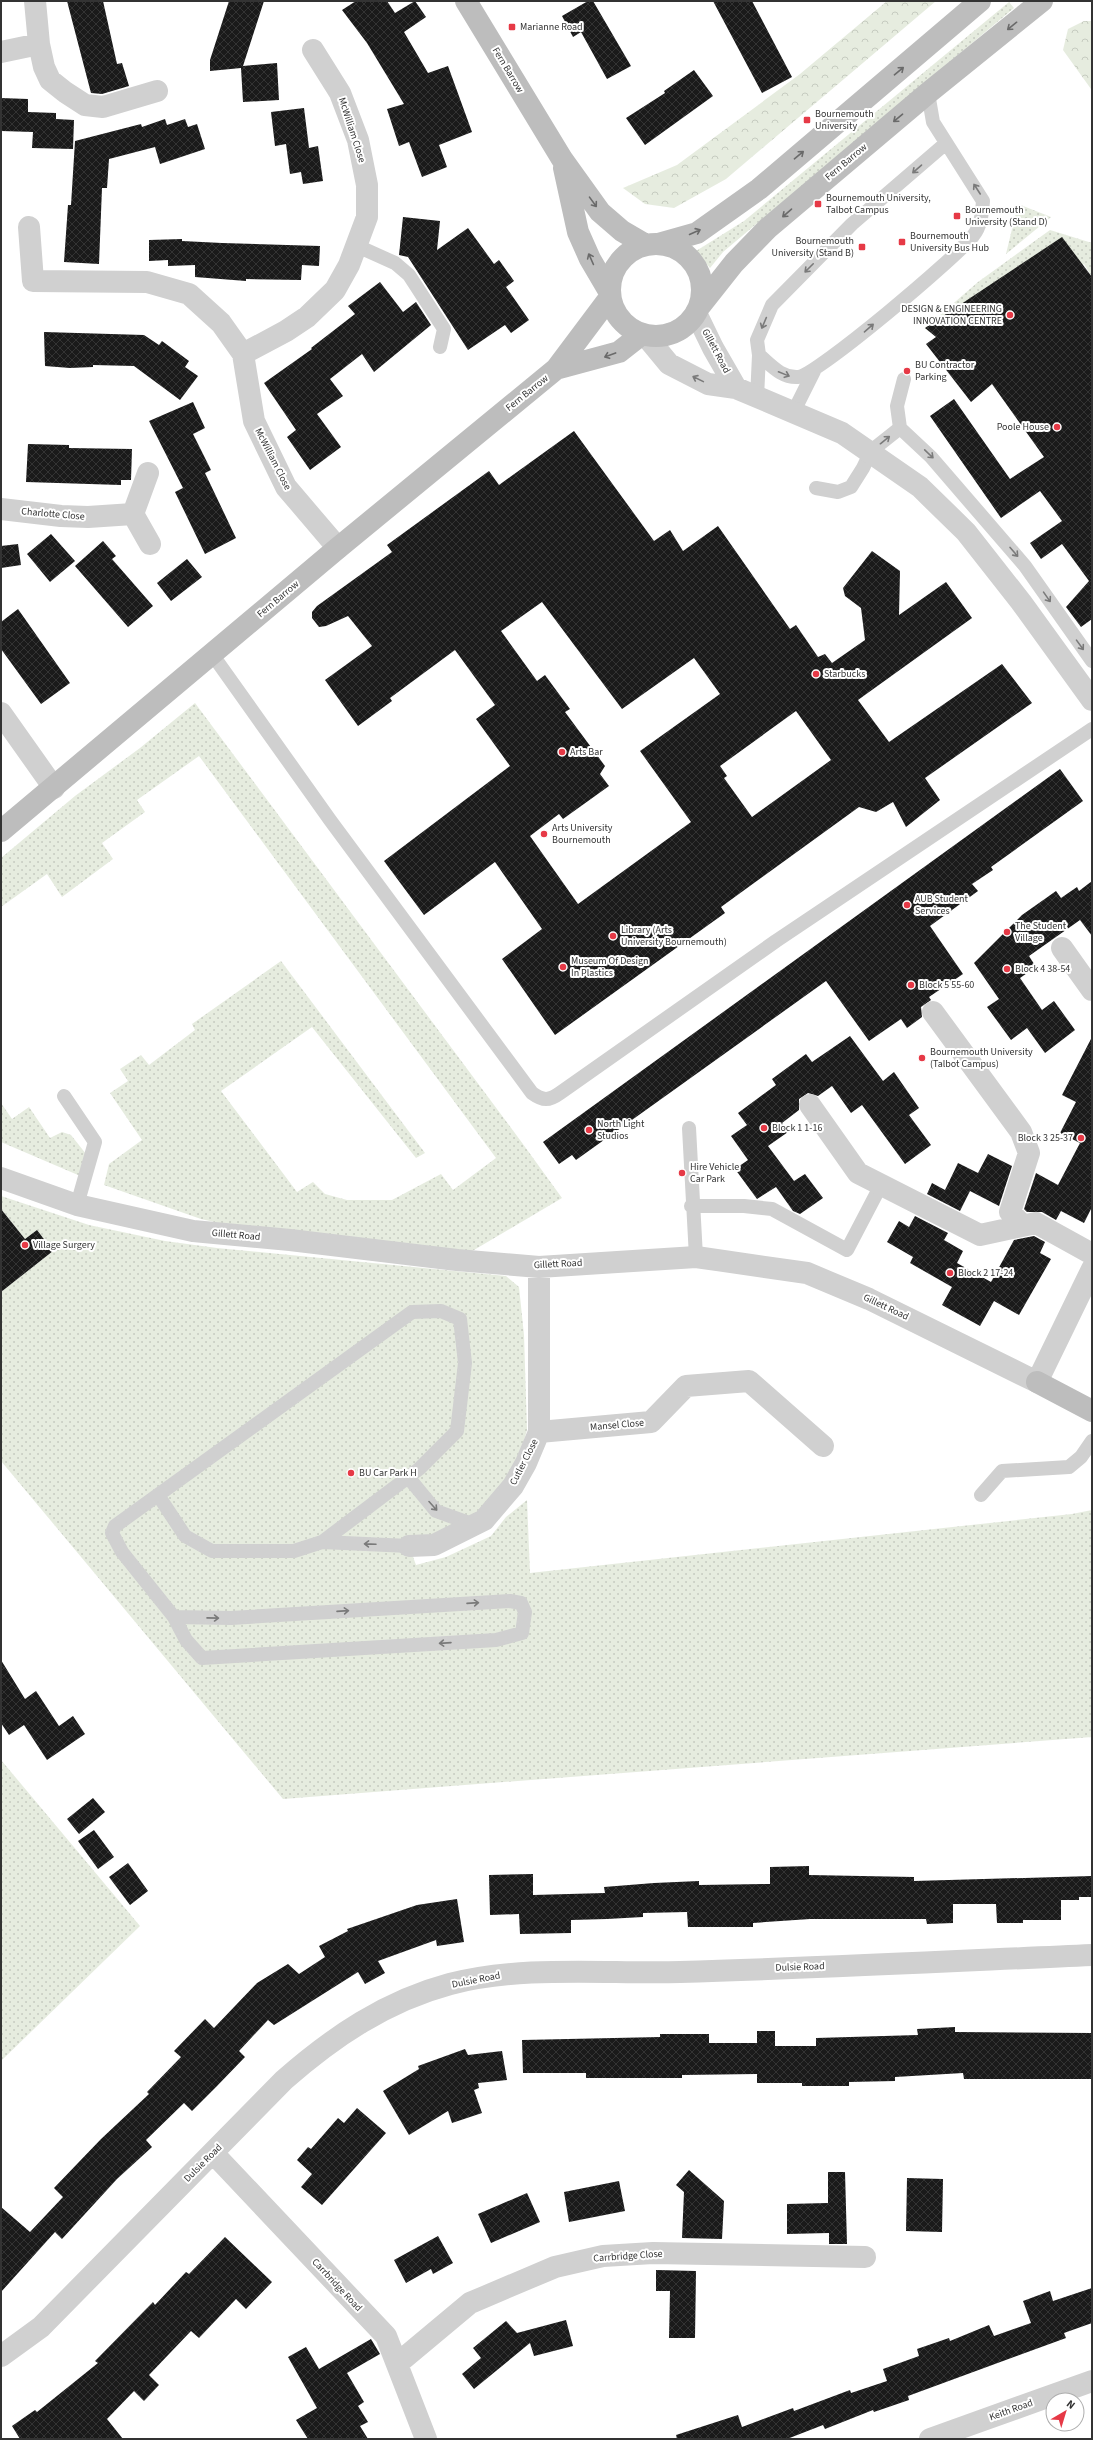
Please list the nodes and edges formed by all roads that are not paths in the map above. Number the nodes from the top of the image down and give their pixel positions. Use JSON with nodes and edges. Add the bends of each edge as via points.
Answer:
{"nodes":[{"id":1,"x":35,"y":1,"type":"edge"},
{"id":2,"x":466,"y":1,"type":"edge"},
{"id":3,"x":980,"y":1,"type":"edge"},
{"id":4,"x":1042,"y":1,"type":"edge"},
{"id":5,"x":39,"y":44,"type":"junction"},
{"id":6,"x":313,"y":50,"type":"dead end"},
{"id":7,"x":1,"y":52,"type":"edge"},
{"id":8,"x":157,"y":91,"type":"dead end"},
{"id":9,"x":928,"y":93,"type":"junction"},
{"id":10,"x":945,"y":144,"type":"junction"},
{"id":11,"x":562,"y":159,"type":"junction"},
{"id":12,"x":29,"y":227,"type":"dead end"},
{"id":13,"x":652,"y":244,"type":"junction"},
{"id":14,"x":357,"y":246,"type":"junction"},
{"id":15,"x":610,"y":295,"type":"junction"},
{"id":16,"x":698,"y":310,"type":"junction"},
{"id":17,"x":644,"y":335,"type":"junction"},
{"id":18,"x":440,"y":347,"type":"dead end"},
{"id":19,"x":243,"y":354,"type":"junction"},
{"id":20,"x":759,"y":355,"type":"junction"},
{"id":21,"x":556,"y":369,"type":"junction"},
{"id":22,"x":814,"y":371,"type":"junction"},
{"id":23,"x":904,"y":379,"type":"dead end"},
{"id":24,"x":736,"y":388,"type":"junction"},
{"id":25,"x":757,"y":398,"type":"junction"},
{"id":26,"x":793,"y":412,"type":"junction"},
{"id":27,"x":900,"y":428,"type":"junction"},
{"id":28,"x":871,"y":451,"type":"junction"},
{"id":29,"x":148,"y":473,"type":"dead end"},
{"id":30,"x":816,"y":488,"type":"dead end"},
{"id":31,"x":1,"y":509,"type":"edge"},
{"id":32,"x":133,"y":514,"type":"junction"},
{"id":33,"x":150,"y":544,"type":"dead end"},
{"id":34,"x":338,"y":548,"type":"junction"},
{"id":35,"x":212,"y":654,"type":"junction"},
{"id":36,"x":1092,"y":660,"type":"edge"},
{"id":37,"x":1092,"y":700,"type":"edge"},
{"id":38,"x":1,"y":713,"type":"edge"},
{"id":39,"x":1092,"y":729,"type":"edge"},
{"id":40,"x":54,"y":788,"type":"junction"},
{"id":41,"x":1,"y":831,"type":"edge"},
{"id":42,"x":1062,"y":948,"type":"dead end"},
{"id":43,"x":1092,"y":990,"type":"edge"},
{"id":44,"x":933,"y":1012,"type":"dead end"},
{"id":45,"x":64,"y":1096,"type":"dead end"},
{"id":46,"x":810,"y":1105,"type":"dead end"},
{"id":47,"x":689,"y":1128,"type":"dead end"},
{"id":48,"x":1,"y":1178,"type":"edge"},
{"id":49,"x":881,"y":1185,"type":"junction"},
{"id":50,"x":77,"y":1206,"type":"junction"},
{"id":51,"x":691,"y":1206,"type":"junction"},
{"id":52,"x":1023,"y":1226,"type":"junction"},
{"id":53,"x":1092,"y":1254,"type":"edge"},
{"id":54,"x":696,"y":1257,"type":"junction"},
{"id":55,"x":539,"y":1267,"type":"junction"},
{"id":56,"x":1092,"y":1269,"type":"edge"},
{"id":57,"x":1037,"y":1382,"type":"junction"},
{"id":58,"x":1092,"y":1411,"type":"edge"},
{"id":59,"x":539,"y":1432,"type":"junction"},
{"id":60,"x":1092,"y":1441,"type":"edge"},
{"id":61,"x":823,"y":1446,"type":"dead end"},
{"id":62,"x":408,"y":1477,"type":"junction"},
{"id":63,"x":158,"y":1495,"type":"junction"},
{"id":64,"x":981,"y":1495,"type":"dead end"},
{"id":65,"x":475,"y":1525,"type":"junction"},
{"id":66,"x":322,"y":1542,"type":"junction"},
{"id":67,"x":409,"y":1546,"type":"joint"},
{"id":68,"x":174,"y":1617,"type":"junction"},
{"id":69,"x":1092,"y":1956,"type":"edge"},
{"id":70,"x":213,"y":2153,"type":"junction"},
{"id":71,"x":865,"y":2257,"type":"dead end"},
{"id":72,"x":1,"y":2356,"type":"edge"},
{"id":73,"x":397,"y":2364,"type":"junction"},
{"id":74,"x":1092,"y":2381,"type":"edge"},
{"id":75,"x":426,"y":2439,"type":"edge"},
{"id":76,"x":930,"y":2439,"type":"edge"}],
"edges":[{"from":1,"to":5,"type":"street"},
{"from":2,"to":11,"type":"street","name":"Fern Barrow"},
{"from":13,"to":3,"type":"street","name":"Fern Barrow","one_way":true,"via":[[697,233],[758,189]]},
{"from":4,"to":9,"type":"street","name":"Fern Barrow","one_way":true},
{"from":5,"to":7,"type":"street"},
{"from":5,"to":8,"type":"street","via":[[50,80],[85,105],[103,107]]},
{"from":6,"to":14,"type":"street","name":"McWilliam Close","via":[[340,92],[358,140],[364,166],[366,216]]},
{"from":9,"to":10,"type":"lane","via":[[933,122]]},
{"from":9,"to":16,"type":"street","name":"Fern Barrow","one_way":true,"via":[[768,228],[734,263]]},
{"from":10,"to":20,"type":"lane","one_way":true,"via":[[852,224],[772,305],[757,340]]},
{"from":22,"to":10,"type":"lane","one_way":true,"via":[[876,322],[958,251],[978,229],[983,201]]},
{"from":11,"to":13,"type":"street","name":"Fern Barrow","one_way":true,"via":[[600,212],[622,231]]},
{"from":15,"to":11,"type":"street","name":"Fern Barrow","one_way":true,"via":[[578,232]]},
{"from":12,"to":19,"type":"street","name":"McWilliam Close","via":[[33,281],[147,282],[189,294],[221,323]]},
{"from":13,"to":15,"type":"street","name":"Fern Barrow","via":[[631,251],[620,260],[612,275]]},
{"from":13,"to":16,"type":"street","name":"Fern Barrow","via":[[670,246],[683,252],[696,266],[702,283]]},
{"from":14,"to":18,"type":"lane","via":[[395,263],[409,275],[444,329]]},
{"from":14,"to":19,"type":"street","name":"McWilliam Close","via":[[342,280],[322,304],[286,331]]},
{"from":15,"to":17,"type":"street","name":"Fern Barrow","via":[[620,320],[629,328]]},
{"from":15,"to":21,"type":"street","name":"Fern Barrow"},
{"from":16,"to":17,"type":"street","name":"Fern Barrow","via":[[688,324],[674,333],[660,336]]},
{"from":16,"to":24,"type":"street","name":"Gillett Road","via":[[713,348]]},
{"from":17,"to":21,"type":"street","name":"Fern Barrow","one_way":true,"via":[[619,352]]},
{"from":24,"to":17,"type":"street","name":"Gillett Road","one_way":true,"via":[[708,384],[669,364]]},
{"from":19,"to":34,"type":"street","name":"McWilliam Close","via":[[254,421],[286,487]]},
{"from":20,"to":22,"type":"lane","one_way":true,"via":[[778,372],[789,377],[800,377]]},
{"from":20,"to":25,"type":"lane"},
{"from":21,"to":34,"type":"street","name":"Fern Barrow"},
{"from":22,"to":26,"type":"lane"},
{"from":23,"to":27,"type":"lane","via":[[897,406]]},
{"from":24,"to":25,"type":"street","name":"Gillett Road"},
{"from":25,"to":26,"type":"street","name":"Gillett Road"},
{"from":26,"to":28,"type":"street","name":"Gillett Road","via":[[842,434]]},
{"from":28,"to":27,"type":"lane","one_way":true},
{"from":27,"to":36,"type":"lane","one_way":true,"via":[[931,457],[1025,566]]},
{"from":28,"to":30,"type":"lane","via":[[851,487],[838,492]]},
{"from":28,"to":37,"type":"street","name":"Gillett Road","via":[[936,500],[966,532]]},
{"from":29,"to":32,"type":"street"},
{"from":31,"to":32,"type":"street","name":"Charlotte Close","via":[[61,516]]},
{"from":32,"to":33,"type":"street"},
{"from":34,"to":35,"type":"street","name":"Fern Barrow"},
{"from":35,"to":39,"type":"lane","via":[[330,820],[532,1093],[541,1099],[551,1100],[776,941]]},
{"from":35,"to":40,"type":"street","name":"Fern Barrow"},
{"from":38,"to":40,"type":"street"},
{"from":40,"to":41,"type":"street","name":"Fern Barrow"},
{"from":42,"to":43,"type":"street"},
{"from":44,"to":52,"type":"street","via":[[1021,1132],[1029,1153],[1010,1212]]},
{"from":45,"to":50,"type":"lane","via":[[95,1142]]},
{"from":46,"to":49,"type":"street","via":[[858,1173]]},
{"from":47,"to":51,"type":"lane"},
{"from":48,"to":50,"type":"street","name":"Gillett Road"},
{"from":49,"to":51,"type":"lane","via":[[846,1250],[772,1209]]},
{"from":49,"to":52,"type":"street","via":[[980,1235]]},
{"from":50,"to":55,"type":"street","name":"Gillett Road","via":[[193,1231]]},
{"from":51,"to":54,"type":"lane"},
{"from":52,"to":53,"type":"street","via":[[1036,1223]]},
{"from":54,"to":55,"type":"street","name":"Gillett Road"},
{"from":54,"to":57,"type":"street","name":"Gillett Road","via":[[806,1273],[869,1299]]},
{"from":55,"to":59,"type":"street","name":"Cutler Close"},
{"from":56,"to":57,"type":"street"},
{"from":57,"to":58,"type":"street","name":"Gillett Road"},
{"from":59,"to":61,"type":"street","name":"Mansel Close","via":[[651,1422],[686,1386],[749,1381]]},
{"from":59,"to":65,"type":"street","name":"Cutler Close","via":[[513,1486],[494,1510]]},
{"from":60,"to":64,"type":"lane","via":[[1081,1457],[1069,1467],[1002,1471]]},
{"from":62,"to":63,"type":"lane","via":[[457,1431],[465,1363],[460,1319],[441,1311],[412,1312]]},
{"from":62,"to":65,"type":"lane","one_way":true,"via":[[436,1510]]},
{"from":62,"to":66,"type":"lane"},
{"from":63,"to":66,"type":"lane","via":[[185,1536],[212,1551],[294,1551]]},
{"from":63,"to":68,"type":"lane","via":[[115,1526],[112,1534],[122,1552]]},
{"from":65,"to":67,"type":"street","name":"Cutler Close","via":[[434,1545]]},
{"from":67,"to":66,"type":"lane","one_way":true},
{"from":68,"to":68,"type":"lane","one_way":true,"via":[[231,1618],[510,1601],[521,1603],[525,1612],[522,1634],[496,1640],[202,1658],[186,1640]]},
{"from":69,"to":70,"type":"street","name":"Dulsie Road","via":[[678,1972],[499,1974],[450,1984],[399,2002],[359,2023],[320,2050],[284,2080]]},
{"from":70,"to":72,"type":"street","name":"Dulsie Road","via":[[41,2327]]},
{"from":70,"to":73,"type":"street","name":"Carrbridge Road","via":[[386,2336]]},
{"from":71,"to":73,"type":"street","name":"Carrbridge Close","via":[[653,2253],[603,2256],[555,2267],[470,2303]]},
{"from":73,"to":75,"type":"street","name":"Carrbridge Road"},
{"from":74,"to":76,"type":"street","name":"Keith Road"}]}
